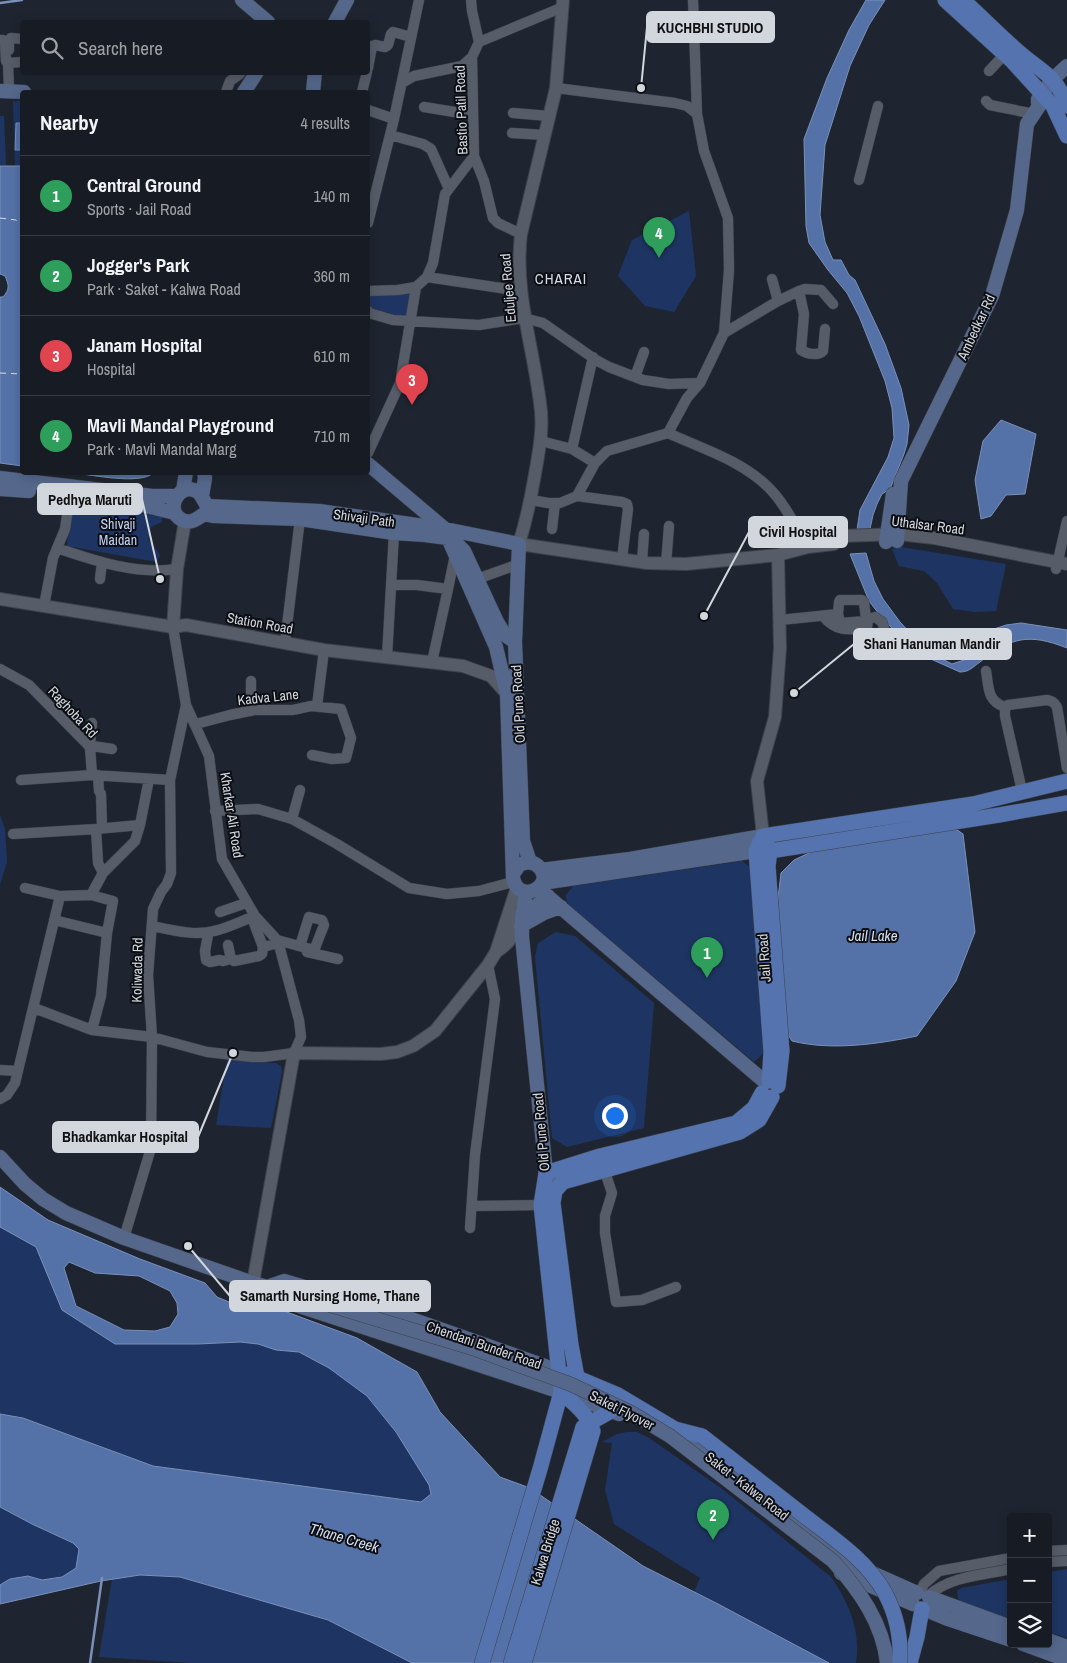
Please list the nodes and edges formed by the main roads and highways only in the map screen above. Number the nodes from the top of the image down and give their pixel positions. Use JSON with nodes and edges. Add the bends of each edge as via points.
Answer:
{"nodes":[{"id":1,"x":242,"y":0,"type":"edge"},
{"id":2,"x":347,"y":0,"type":"edge"},
{"id":3,"x":945,"y":0,"type":"edge"},
{"id":4,"x":963,"y":0,"type":"edge"},
{"id":5,"x":266,"y":20,"type":"edge"},
{"id":6,"x":335,"y":20,"type":"edge"},
{"id":7,"x":1067,"y":66,"type":"edge"},
{"id":8,"x":255,"y":75,"type":"edge"},
{"id":9,"x":315,"y":75,"type":"edge"},
{"id":10,"x":1060,"y":84,"type":"edge"},
{"id":11,"x":245,"y":90,"type":"edge"},
{"id":12,"x":314,"y":90,"type":"edge"},
{"id":13,"x":1041,"y":104,"type":"junction"},
{"id":14,"x":1067,"y":106,"type":"edge"},
{"id":15,"x":1067,"y":136,"type":"edge"},
{"id":16,"x":370,"y":466,"type":"edge"},
{"id":17,"x":185,"y":475,"type":"edge"},
{"id":18,"x":204,"y":475,"type":"edge"},
{"id":19,"x":0,"y":478,"type":"edge"},
{"id":20,"x":0,"y":489,"type":"edge"},
{"id":21,"x":180,"y":494,"type":"junction"},
{"id":22,"x":204,"y":505,"type":"junction"},
{"id":23,"x":180,"y":517,"type":"junction"},
{"id":24,"x":446,"y":534,"type":"junction"},
{"id":25,"x":892,"y":538,"type":"road end"},
{"id":26,"x":520,"y":544,"type":"joint"},
{"id":27,"x":514,"y":642,"type":"junction"},
{"id":28,"x":1067,"y":793,"type":"edge"},
{"id":29,"x":942,"y":824,"type":"junction"},
{"id":30,"x":763,"y":836,"type":"junction"},
{"id":31,"x":763,"y":851,"type":"junction"},
{"id":32,"x":529,"y":883,"type":"junction"},
{"id":33,"x":561,"y":907,"type":"junction"},
{"id":34,"x":520,"y":930,"type":"junction"},
{"id":35,"x":769,"y":1088,"type":"junction"},
{"id":36,"x":0,"y":1157,"type":"edge"},
{"id":37,"x":546,"y":1173,"type":"junction"},
{"id":38,"x":559,"y":1186,"type":"junction"},
{"id":39,"x":260,"y":1285,"type":"junction"},
{"id":40,"x":559,"y":1371,"type":"junction"},
{"id":41,"x":577,"y":1377,"type":"junction"},
{"id":42,"x":561,"y":1392,"type":"junction"},
{"id":43,"x":624,"y":1399,"type":"junction"},
{"id":44,"x":611,"y":1411,"type":"junction"},
{"id":45,"x":590,"y":1422,"type":"junction"},
{"id":46,"x":675,"y":1429,"type":"junction"},
{"id":47,"x":584,"y":1441,"type":"junction"},
{"id":48,"x":922,"y":1600,"type":"junction"},
{"id":49,"x":1007,"y":1626,"type":"edge"},
{"id":50,"x":1007,"y":1639,"type":"edge"},
{"id":51,"x":1052,"y":1641,"type":"edge"},
{"id":52,"x":1067,"y":1646,"type":"edge"},
{"id":53,"x":1033,"y":1648,"type":"edge"},
{"id":54,"x":1067,"y":1660,"type":"edge"},
{"id":55,"x":482,"y":1663,"type":"edge"},
{"id":56,"x":511,"y":1663,"type":"edge"},
{"id":57,"x":524,"y":1663,"type":"edge"},
{"id":58,"x":887,"y":1663,"type":"edge"},
{"id":59,"x":900,"y":1663,"type":"edge"},
{"id":60,"x":910,"y":1663,"type":"edge"}],
"edges":[{"from":1,"to":5,"type":"main road"},
{"from":2,"to":6,"type":"main road"},
{"from":3,"to":13,"type":"main road","via":[[1004,54]]},
{"from":4,"to":10,"type":"main road","via":[[1020,53]]},
{"from":7,"to":10,"type":"main road","name":"Ambedkar Rd"},
{"from":8,"to":11,"type":"main road"},
{"from":9,"to":12,"type":"main road"},
{"from":10,"to":13,"type":"main road","name":"Ambedkar Rd"},
{"from":10,"to":14,"type":"main road"},
{"from":13,"to":15,"type":"main road","via":[[1053,106]]},
{"from":13,"to":25,"type":"main road","name":"Ambedkar Rd","via":[[1027,124],[1017,210],[992,296],[893,492]]},
{"from":16,"to":24,"type":"main road"},
{"from":17,"to":21,"type":"main road"},
{"from":18,"to":22,"type":"main road"},
{"from":19,"to":21,"type":"main road","via":[[152,496]]},
{"from":20,"to":23,"type":"main road","via":[[138,504]]},
{"from":21,"to":22,"type":"main road","via":[[194,490]]},
{"from":21,"to":23,"type":"main road","via":[[173,504]]},
{"from":22,"to":23,"type":"main road","via":[[195,520]]},
{"from":22,"to":24,"type":"main road","name":"Shivaji Path","via":[[319,511]]},
{"from":22,"to":24,"type":"main road","via":[[213,516],[300,520],[394,533]]},
{"from":24,"to":26,"type":"main road","name":"Shivaji Path"},
{"from":24,"to":27,"type":"main road","via":[[464,551],[497,622]]},
{"from":24,"to":32,"type":"main road","name":"Old Pune Road","via":[[496,647],[507,694]]},
{"from":26,"to":27,"type":"main road","name":"Old Pune Road"},
{"from":27,"to":32,"type":"main road","name":"Old Pune Road","via":[[523,841]]},
{"from":28,"to":29,"type":"main road"},
{"from":28,"to":29,"type":"main road","via":[[985,809]]},
{"from":28,"to":30,"type":"main road","via":[[1022,791],[973,804]]},
{"from":29,"to":31,"type":"main road"},
{"from":30,"to":31,"type":"main road","name":"Old Pune Road"},
{"from":30,"to":32,"type":"main road","via":[[630,860]]},
{"from":31,"to":32,"type":"main road"},
{"from":31,"to":35,"type":"main road","name":"Old Pune Road","via":[[768,866],[782,1051]]},
{"from":32,"to":33,"type":"main road"},
{"from":32,"to":34,"type":"main road","name":"Old Pune Road"},
{"from":32,"to":34,"type":"main road"},
{"from":33,"to":34,"type":"main road","via":[[544,913]]},
{"from":33,"to":35,"type":"main road"},
{"from":34,"to":37,"type":"main road","name":"Old Pune Road"},
{"from":35,"to":37,"type":"main road","via":[[754,1108],[736,1123],[600,1156]]},
{"from":35,"to":38,"type":"main road","name":"Old Pune Road","via":[[759,1120],[740,1132],[563,1182]]},
{"from":36,"to":39,"type":"main road","name":"Chendani Bunder Road","via":[[24,1184],[66,1213],[124,1238]]},
{"from":37,"to":38,"type":"main road"},
{"from":37,"to":40,"type":"main road","name":"Old Pune Road","via":[[541,1205]]},
{"from":38,"to":41,"type":"main road","name":"Old Pune Road","via":[[553,1204]]},
{"from":39,"to":40,"type":"main road","name":"Chendani Bunder Road","via":[[284,1281],[403,1316]]},
{"from":39,"to":42,"type":"main road","via":[[275,1298]]},
{"from":39,"to":58,"type":"main road","name":"Saket Flyover","bridge":true,"via":[[472,1348],[560,1380],[630,1412],[670,1436],[833,1561],[852,1582],[873,1616],[884,1643]]},
{"from":40,"to":41,"type":"main road"},
{"from":40,"to":42,"type":"main road","name":"Old Pune Road"},
{"from":41,"to":43,"type":"main road","name":"Saket - Kalwa Road"},
{"from":42,"to":44,"type":"main road","name":"Saket - Kalwa Road"},
{"from":42,"to":45,"type":"main road"},
{"from":42,"to":55,"type":"main road"},
{"from":43,"to":44,"type":"main road"},
{"from":43,"to":46,"type":"main road","name":"Saket - Kalwa Road"},
{"from":44,"to":45,"type":"main road"},
{"from":44,"to":48,"type":"main road","name":"Saket - Kalwa Road","via":[[665,1439],[837,1571]]},
{"from":45,"to":47,"type":"main road","via":[[593,1431]]},
{"from":46,"to":48,"type":"main road","name":"Saket - Kalwa Road","via":[[843,1560]]},
{"from":46,"to":59,"type":"main road","bridge":true,"via":[[702,1436],[850,1552],[875,1578],[888,1599],[900,1636]]},
{"from":47,"to":56,"type":"main road","name":"Kalwa Bridge"},
{"from":47,"to":57,"type":"main road","name":"Kalwa Bridge"},
{"from":48,"to":49,"type":"main road","name":"Saket - Kalwa Road"},
{"from":48,"to":50,"type":"main road","name":"Saket - Kalwa Road","via":[[948,1619]]},
{"from":48,"to":60,"type":"main road"},
{"from":51,"to":52,"type":"main road"},
{"from":53,"to":54,"type":"main road"}]}
